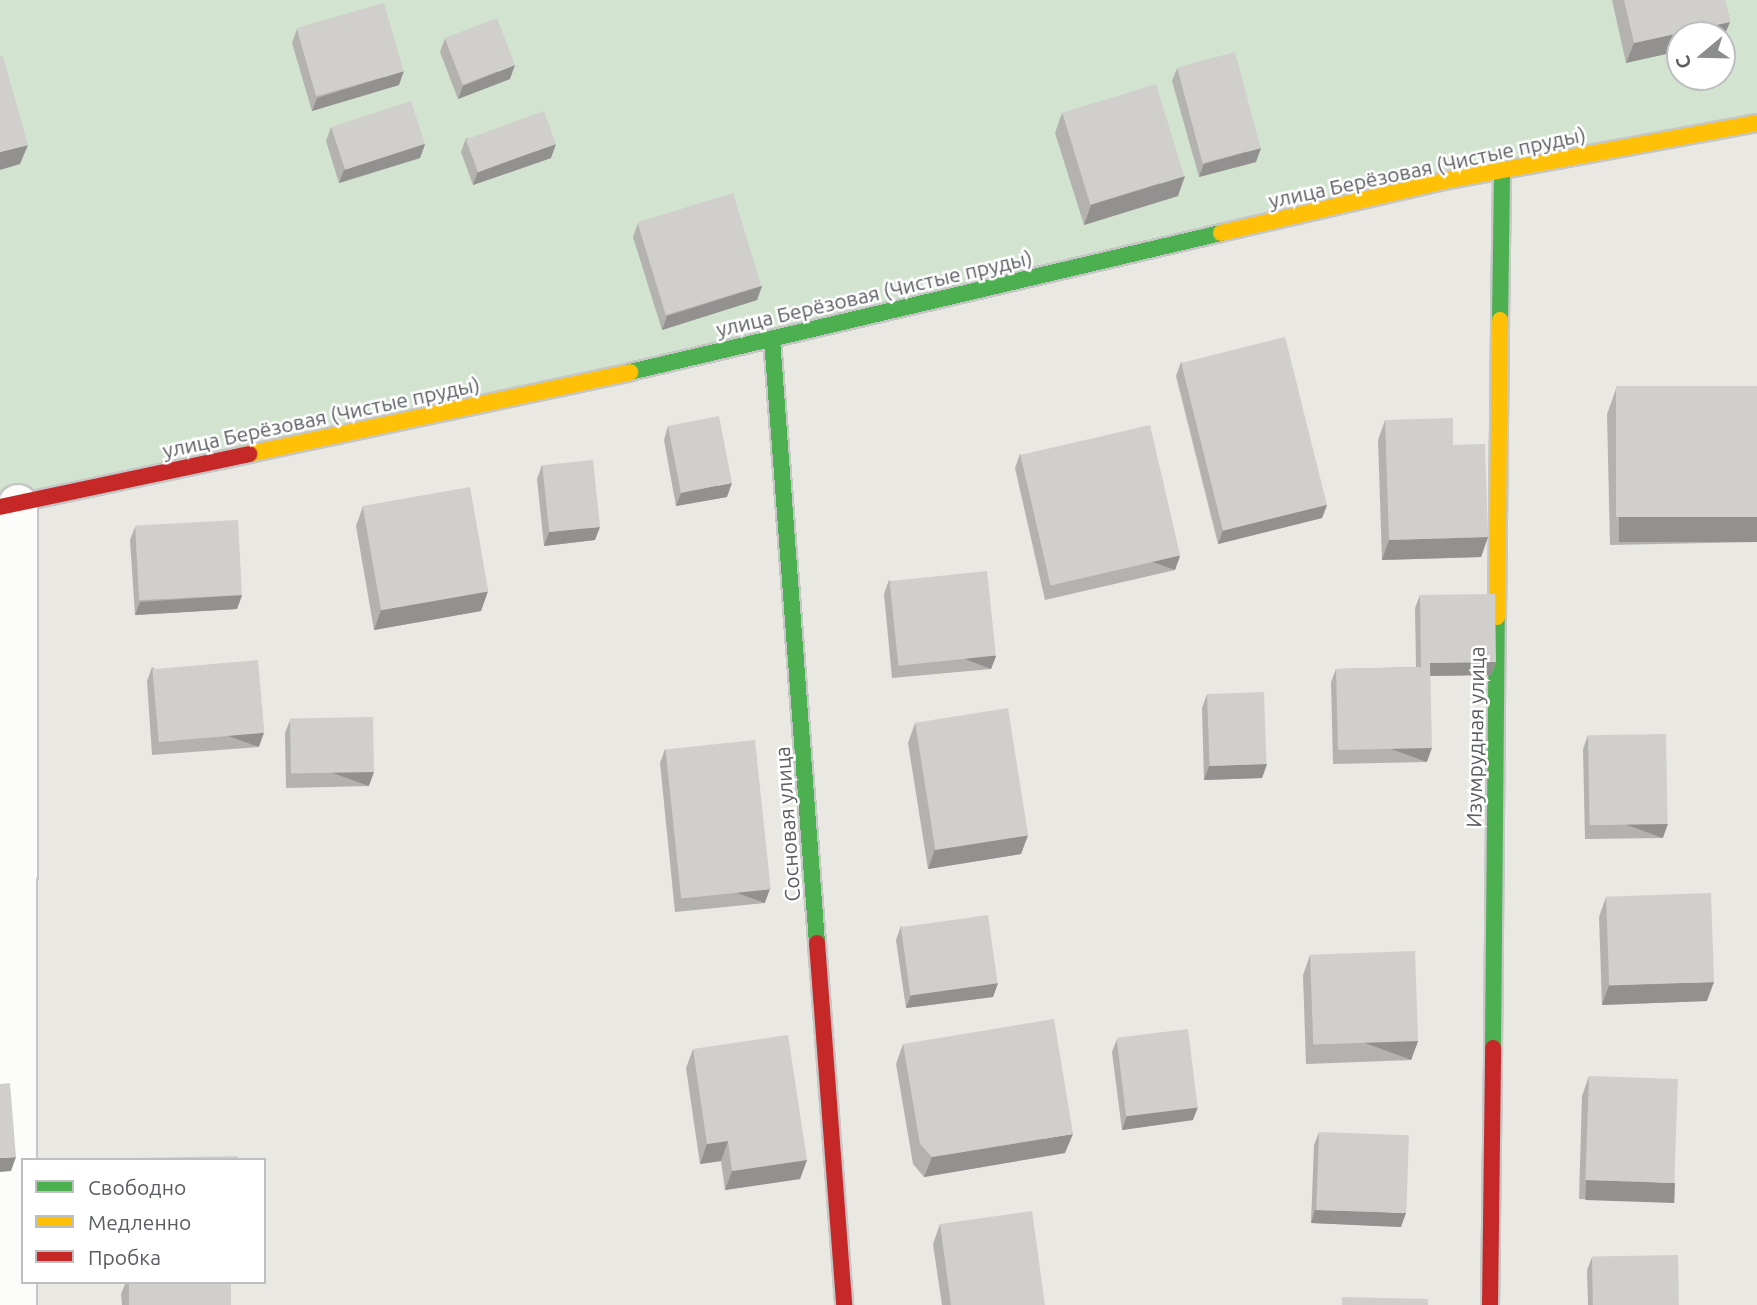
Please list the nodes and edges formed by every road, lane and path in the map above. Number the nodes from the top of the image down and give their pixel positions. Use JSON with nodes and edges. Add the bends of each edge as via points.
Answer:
{"nodes":[{"id":1,"x":1757,"y":122,"type":"edge"},
{"id":2,"x":1503,"y":170,"type":"junction"},
{"id":3,"x":772,"y":339,"type":"junction"},
{"id":4,"x":9,"y":505,"type":"edge"},
{"id":5,"x":17,"y":1305,"type":"edge"},
{"id":6,"x":844,"y":1305,"type":"edge"},
{"id":7,"x":1490,"y":1305,"type":"edge"}],
"edges":[{"from":1,"to":2,"type":"street","name":"улица Берёзовая (Чистые пруды)"},
{"from":2,"to":3,"type":"street","name":"улица Берёзовая (Чистые пруды)"},
{"from":2,"to":7,"type":"street","name":"Изумрудная улица"},
{"from":3,"to":4,"type":"street","name":"улица Берёзовая (Чистые пруды)"},
{"from":3,"to":6,"type":"street","name":"Сосновая улица"},
{"from":4,"to":5,"type":"street"}]}
